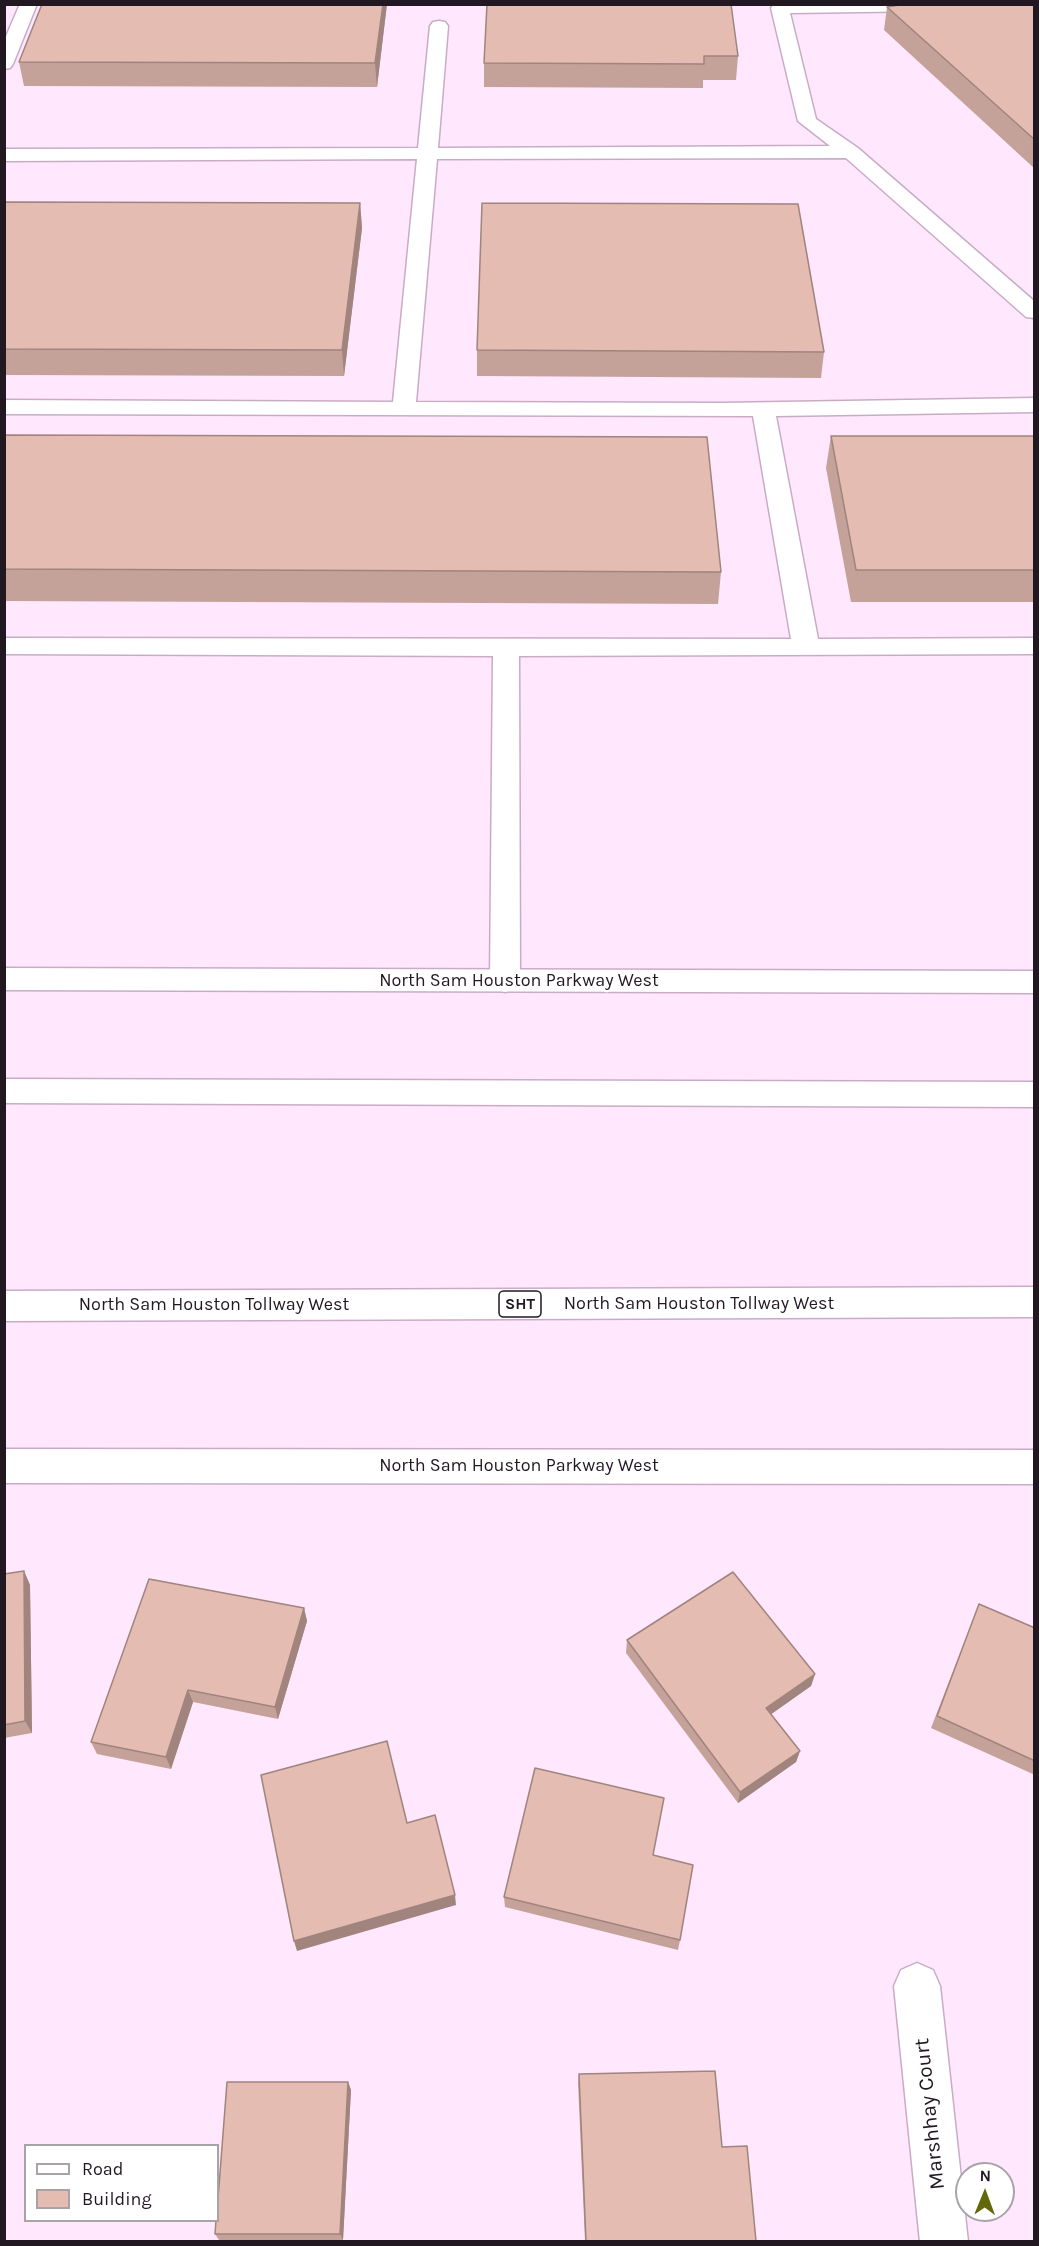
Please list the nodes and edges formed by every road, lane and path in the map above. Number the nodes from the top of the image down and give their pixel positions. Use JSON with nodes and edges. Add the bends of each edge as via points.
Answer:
{"nodes":[{"id":1,"x":29,"y":4,"type":"edge"},
{"id":2,"x":954,"y":6,"type":"edge"},
{"id":3,"x":439,"y":26,"type":"dead end"},
{"id":4,"x":4,"y":64,"type":"edge"},
{"id":5,"x":850,"y":152,"type":"junction"},
{"id":6,"x":427,"y":153,"type":"junction"},
{"id":7,"x":4,"y":155,"type":"edge"},
{"id":8,"x":1035,"y":312,"type":"edge"},
{"id":9,"x":1035,"y":405,"type":"edge"},
{"id":10,"x":4,"y":407,"type":"edge"},
{"id":11,"x":404,"y":409,"type":"junction"},
{"id":12,"x":763,"y":409,"type":"junction"},
{"id":13,"x":4,"y":646,"type":"edge"},
{"id":14,"x":1035,"y":646,"type":"edge"},
{"id":15,"x":806,"y":647,"type":"junction"},
{"id":16,"x":506,"y":648,"type":"junction"},
{"id":17,"x":4,"y":979,"type":"edge"},
{"id":18,"x":505,"y":981,"type":"junction"},
{"id":19,"x":1035,"y":982,"type":"edge"},
{"id":20,"x":4,"y":1091,"type":"edge"},
{"id":21,"x":1035,"y":1095,"type":"edge"},
{"id":22,"x":1035,"y":1302,"type":"edge"},
{"id":23,"x":4,"y":1306,"type":"edge"},
{"id":24,"x":4,"y":1466,"type":"edge"},
{"id":25,"x":1035,"y":1467,"type":"edge"},
{"id":26,"x":917,"y":1986,"type":"dead end"},
{"id":27,"x":944,"y":2241,"type":"edge"}],
"edges":[{"from":1,"to":4,"type":"main road"},
{"from":2,"to":5,"type":"main road","via":[[780,8],[807,121]]},
{"from":3,"to":6,"type":"main road"},
{"from":5,"to":6,"type":"main road"},
{"from":5,"to":8,"type":"main road"},
{"from":6,"to":7,"type":"main road"},
{"from":6,"to":11,"type":"main road"},
{"from":9,"to":12,"type":"main road"},
{"from":10,"to":11,"type":"main road"},
{"from":11,"to":12,"type":"main road"},
{"from":12,"to":15,"type":"main road"},
{"from":13,"to":16,"type":"main road"},
{"from":14,"to":15,"type":"main road"},
{"from":15,"to":16,"type":"main road"},
{"from":16,"to":18,"type":"main road"},
{"from":17,"to":18,"type":"main road","name":"North Sam Houston Parkway West"},
{"from":18,"to":19,"type":"main road","name":"North Sam Houston Parkway West"},
{"from":20,"to":21,"type":"main road"},
{"from":22,"to":23,"type":"main road","name":"North Sam Houston Tollway West","number":"SHT"},
{"from":24,"to":25,"type":"main road","name":"North Sam Houston Parkway West"},
{"from":26,"to":27,"type":"main road","name":"Marshhay Court"}]}
